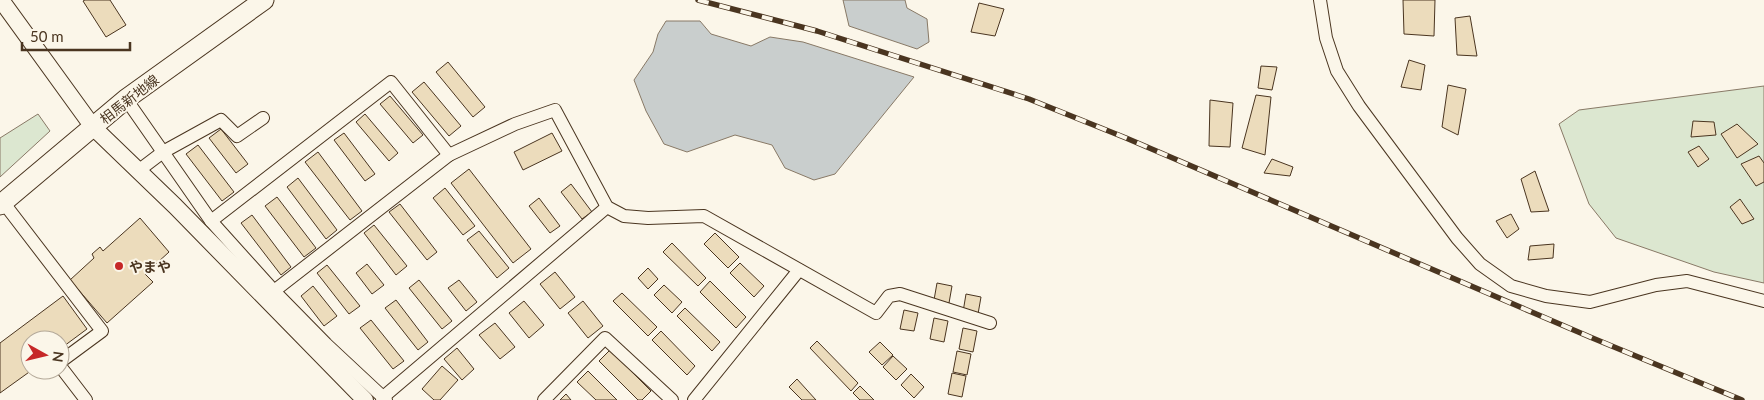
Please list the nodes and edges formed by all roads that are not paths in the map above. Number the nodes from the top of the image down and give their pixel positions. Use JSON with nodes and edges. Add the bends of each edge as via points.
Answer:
{"nodes":[{"id":1,"x":1,"y":0,"type":"edge"},
{"id":2,"x":264,"y":0,"type":"edge"},
{"id":3,"x":1320,"y":0,"type":"edge"},
{"id":4,"x":126,"y":99,"type":"junction"},
{"id":5,"x":263,"y":118,"type":"dead end"},
{"id":6,"x":93,"y":127,"type":"junction"},
{"id":7,"x":163,"y":152,"type":"junction"},
{"id":8,"x":449,"y":155,"type":"junction"},
{"id":9,"x":138,"y":171,"type":"junction"},
{"id":10,"x":2,"y":204,"type":"edge"},
{"id":11,"x":607,"y":207,"type":"junction"},
{"id":12,"x":211,"y":221,"type":"junction"},
{"id":13,"x":799,"y":270,"type":"junction"},
{"id":14,"x":274,"y":291,"type":"junction"},
{"id":15,"x":1764,"y":301,"type":"edge"},
{"id":16,"x":990,"y":323,"type":"dead end"},
{"id":17,"x":70,"y":356,"type":"edge"},
{"id":18,"x":70,"y":378,"type":"edge"},
{"id":19,"x":384,"y":399,"type":"edge"},
{"id":20,"x":86,"y":400,"type":"edge"},
{"id":21,"x":365,"y":400,"type":"edge"},
{"id":22,"x":544,"y":400,"type":"edge"},
{"id":23,"x":672,"y":400,"type":"edge"},
{"id":24,"x":694,"y":400,"type":"edge"}],
"edges":[{"from":1,"to":6,"type":"street"},
{"from":2,"to":4,"type":"main road","name":"相馬新地線"},
{"from":3,"to":15,"type":"street","via":[[1326,38],[1337,71],[1359,106],[1457,238],[1480,264],[1511,286],[1546,296],[1590,302],[1656,285],[1687,281]]},
{"from":4,"to":6,"type":"main road","name":"相馬新地線"},
{"from":4,"to":7,"type":"street"},
{"from":5,"to":7,"type":"street","via":[[237,136],[221,120]]},
{"from":6,"to":9,"type":"street"},
{"from":6,"to":10,"type":"main road","name":"相馬新地線"},
{"from":7,"to":9,"type":"street"},
{"from":7,"to":12,"type":"street"},
{"from":8,"to":11,"type":"street","via":[[554,110]]},
{"from":8,"to":12,"type":"street","via":[[391,82]]},
{"from":8,"to":14,"type":"street"},
{"from":9,"to":21,"type":"street"},
{"from":10,"to":17,"type":"street","via":[[102,332]]},
{"from":11,"to":13,"type":"street","via":[[624,216],[704,216]]},
{"from":11,"to":19,"type":"street"},
{"from":12,"to":14,"type":"street"},
{"from":13,"to":16,"type":"street","via":[[876,313],[889,296],[900,294]]},
{"from":13,"to":24,"type":"street"},
{"from":14,"to":19,"type":"street"},
{"from":18,"to":20,"type":"street"},
{"from":22,"to":23,"type":"street","via":[[605,338]]}]}
